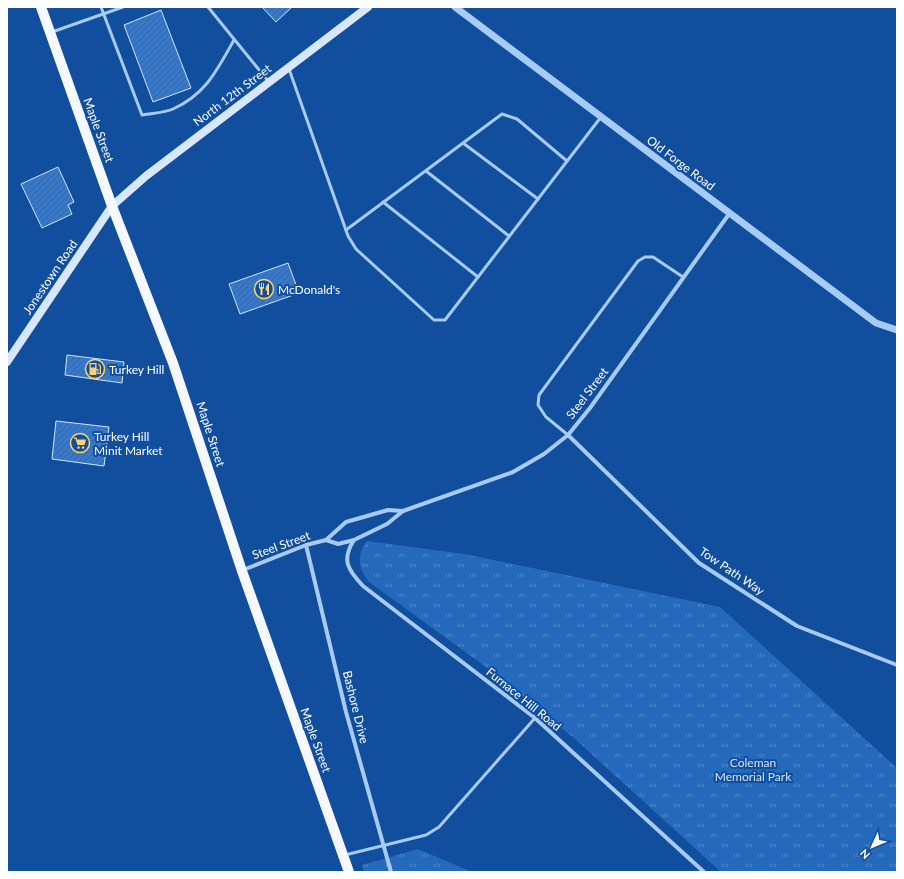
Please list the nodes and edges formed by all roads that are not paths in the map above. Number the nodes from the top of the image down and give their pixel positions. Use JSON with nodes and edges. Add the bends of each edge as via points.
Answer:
{"nodes":[{"id":1,"x":41,"y":7,"type":"edge"},
{"id":2,"x":101,"y":7,"type":"edge"},
{"id":3,"x":123,"y":7,"type":"edge"},
{"id":4,"x":208,"y":7,"type":"edge"},
{"id":5,"x":368,"y":7,"type":"edge"},
{"id":6,"x":455,"y":7,"type":"edge"},
{"id":7,"x":104,"y":14,"type":"junction"},
{"id":8,"x":50,"y":32,"type":"junction"},
{"id":9,"x":234,"y":40,"type":"junction"},
{"id":10,"x":288,"y":68,"type":"junction"},
{"id":11,"x":269,"y":82,"type":"junction"},
{"id":12,"x":601,"y":116,"type":"junction"},
{"id":13,"x":463,"y":143,"type":"junction"},
{"id":14,"x":567,"y":161,"type":"junction"},
{"id":15,"x":426,"y":170,"type":"junction"},
{"id":16,"x":538,"y":199,"type":"junction"},
{"id":17,"x":383,"y":202,"type":"junction"},
{"id":18,"x":112,"y":206,"type":"junction"},
{"id":19,"x":729,"y":214,"type":"junction"},
{"id":20,"x":346,"y":230,"type":"junction"},
{"id":21,"x":509,"y":236,"type":"junction"},
{"id":22,"x":478,"y":277,"type":"junction"},
{"id":23,"x":683,"y":277,"type":"junction"},
{"id":24,"x":897,"y":330,"type":"edge"},
{"id":25,"x":7,"y":362,"type":"edge"},
{"id":26,"x":568,"y":434,"type":"junction"},
{"id":27,"x":403,"y":511,"type":"junction"},
{"id":28,"x":326,"y":540,"type":"junction"},
{"id":29,"x":354,"y":540,"type":"junction"},
{"id":30,"x":306,"y":545,"type":"junction"},
{"id":31,"x":242,"y":571,"type":"junction"},
{"id":32,"x":897,"y":665,"type":"edge"},
{"id":33,"x":535,"y":718,"type":"junction"},
{"id":34,"x":383,"y":845,"type":"junction"},
{"id":35,"x":343,"y":855,"type":"junction"},
{"id":36,"x":349,"y":872,"type":"edge"},
{"id":37,"x":391,"y":872,"type":"edge"},
{"id":38,"x":704,"y":872,"type":"edge"}],
"edges":[{"from":1,"to":8,"type":"main road","name":"Maple Street"},
{"from":2,"to":7,"type":"lane"},
{"from":3,"to":7,"type":"lane"},
{"from":4,"to":9,"type":"lane"},
{"from":5,"to":10,"type":"main road","name":"North 12th Street"},
{"from":6,"to":12,"type":"street","name":"Old Forge Road"},
{"from":7,"to":8,"type":"lane"},
{"from":7,"to":9,"type":"lane","via":[[142,115],[172,110],[195,95],[212,80]]},
{"from":8,"to":18,"type":"main road","name":"Maple Street"},
{"from":9,"to":11,"type":"lane"},
{"from":10,"to":11,"type":"main road","name":"North 12th Street"},
{"from":10,"to":20,"type":"lane"},
{"from":11,"to":18,"type":"main road","name":"North 12th Street","via":[[146,176]]},
{"from":12,"to":14,"type":"lane"},
{"from":12,"to":19,"type":"street","name":"Old Forge Road"},
{"from":13,"to":14,"type":"lane","via":[[502,114],[516,119]]},
{"from":13,"to":15,"type":"lane"},
{"from":13,"to":16,"type":"lane"},
{"from":14,"to":16,"type":"lane"},
{"from":15,"to":17,"type":"lane"},
{"from":15,"to":21,"type":"lane"},
{"from":16,"to":21,"type":"lane"},
{"from":17,"to":20,"type":"lane"},
{"from":17,"to":22,"type":"lane"},
{"from":18,"to":25,"type":"main road","name":"Jonestown Road"},
{"from":18,"to":31,"type":"main road","name":"Maple Street","via":[[173,363]]},
{"from":19,"to":23,"type":"street","name":"Steel Street"},
{"from":19,"to":24,"type":"street","name":"Old Forge Road","via":[[876,323]]},
{"from":20,"to":22,"type":"lane","via":[[356,249],[434,320],[445,320]]},
{"from":21,"to":22,"type":"lane"},
{"from":23,"to":26,"type":"street","name":"Steel Street","via":[[590,408]]},
{"from":23,"to":26,"type":"lane","via":[[653,257],[645,257],[638,261],[539,394],[538,406],[546,417]]},
{"from":26,"to":27,"type":"street","name":"Steel Street","via":[[544,454],[513,472]]},
{"from":26,"to":32,"type":"street","name":"Tow Path Way","via":[[700,563],[798,626]]},
{"from":27,"to":28,"type":"street","name":"Steel Street","via":[[371,513],[346,522]]},
{"from":27,"to":29,"type":"street","name":"Steel Street","via":[[387,524]]},
{"from":28,"to":29,"type":"street","name":"Steel Street","via":[[338,544]]},
{"from":28,"to":30,"type":"street","name":"Steel Street"},
{"from":29,"to":33,"type":"street","name":"Furnace Hill Road","via":[[348,548],[347,562],[353,576],[363,586]]},
{"from":30,"to":31,"type":"street","name":"Steel Street"},
{"from":30,"to":34,"type":"street","name":"Bashore Drive","via":[[346,712]]},
{"from":31,"to":35,"type":"main road","name":"Maple Street"},
{"from":33,"to":34,"type":"lane","via":[[439,827],[426,835]]},
{"from":33,"to":38,"type":"street","name":"Furnace Hill Road"},
{"from":34,"to":35,"type":"lane"},
{"from":34,"to":37,"type":"street","name":"Bashore Drive"},
{"from":35,"to":36,"type":"main road","name":"Maple Street"}]}
